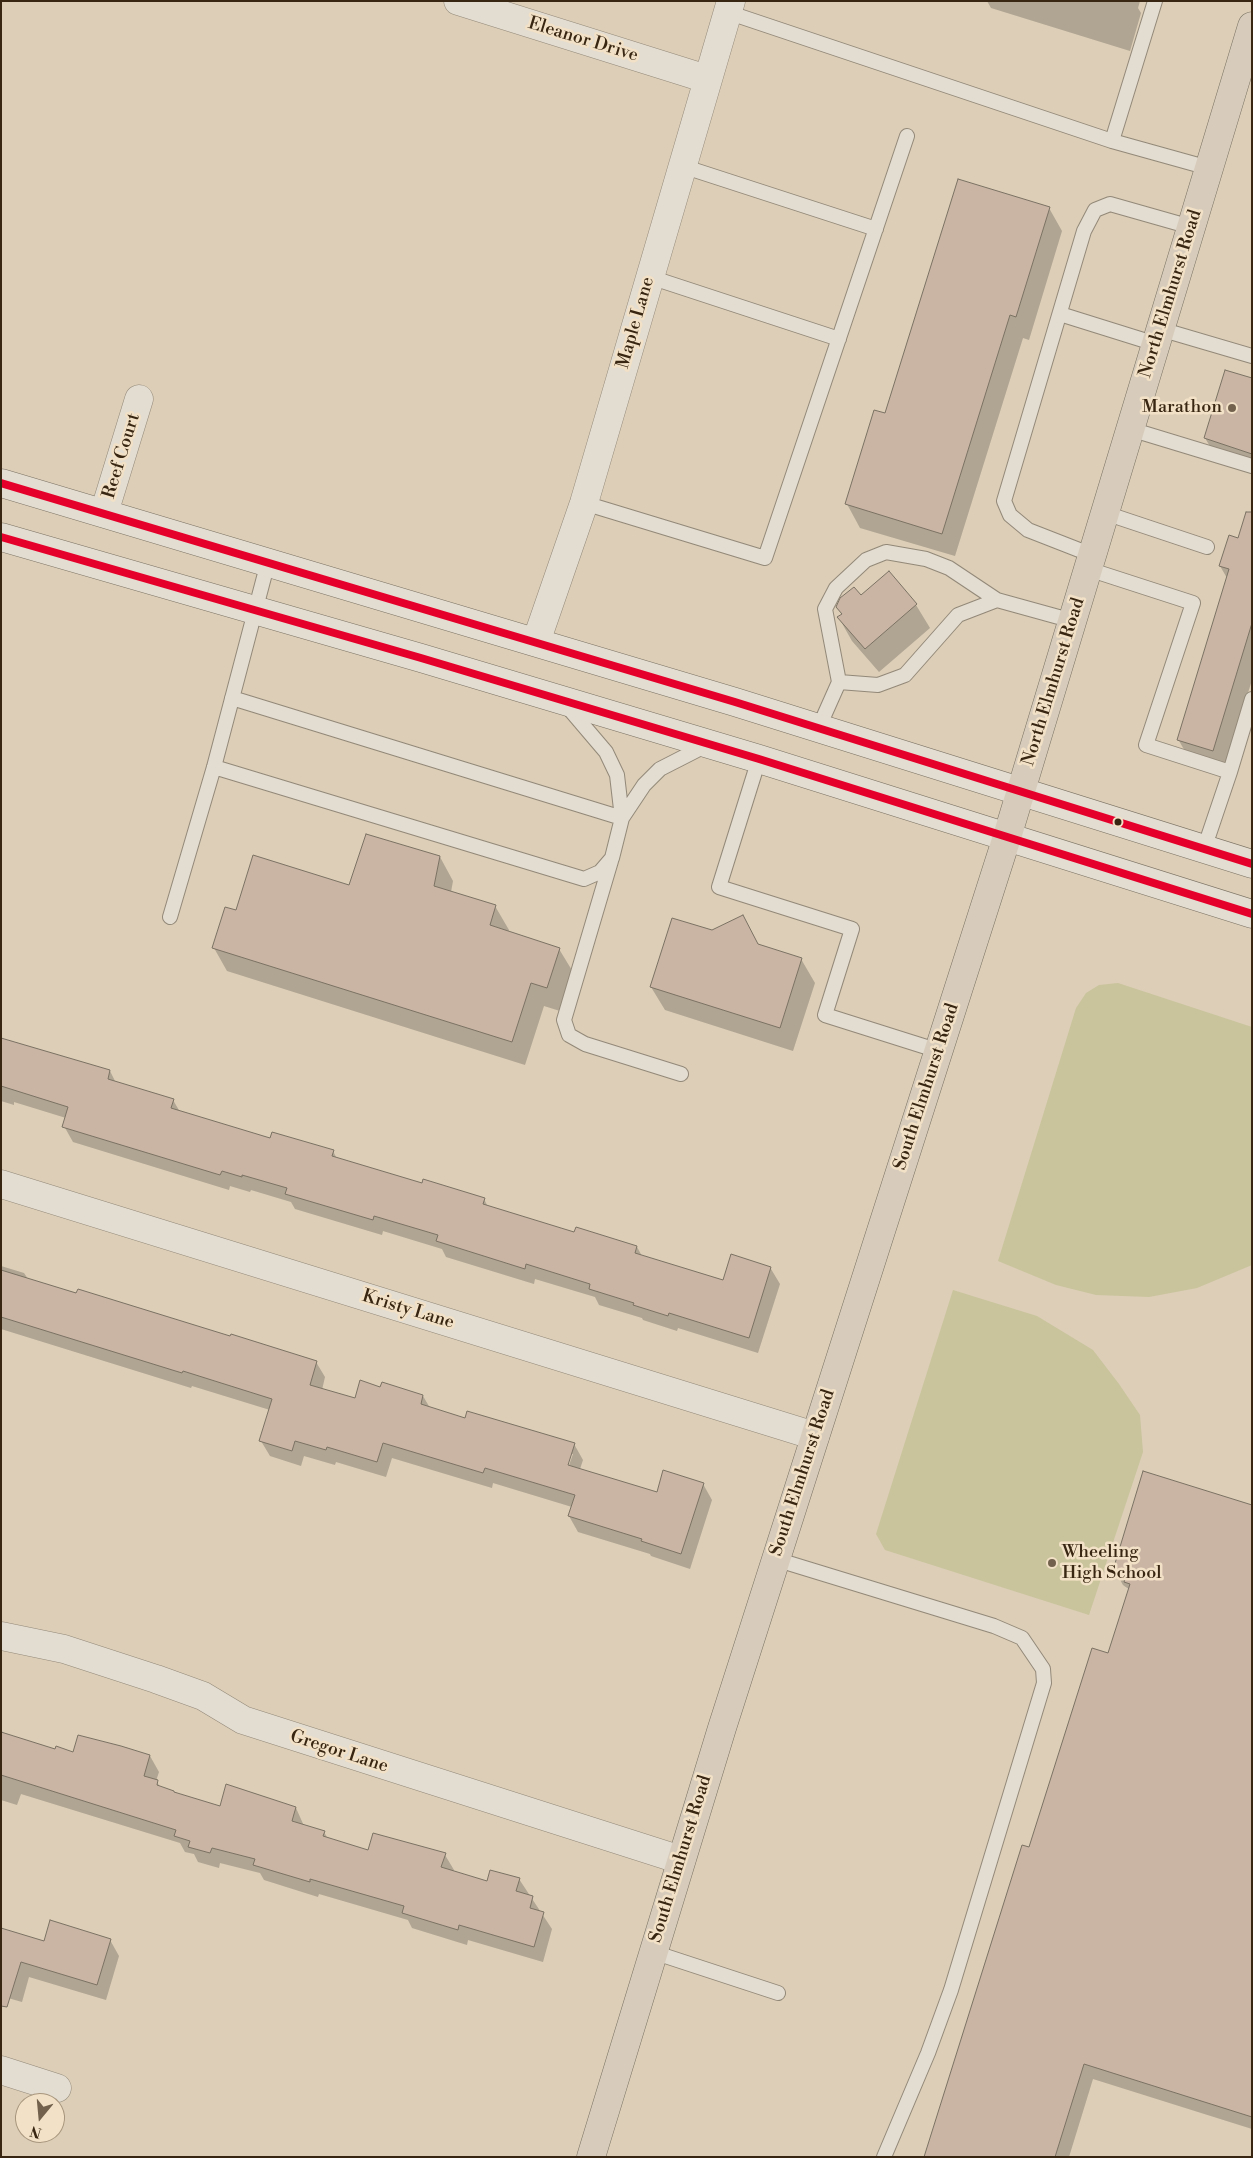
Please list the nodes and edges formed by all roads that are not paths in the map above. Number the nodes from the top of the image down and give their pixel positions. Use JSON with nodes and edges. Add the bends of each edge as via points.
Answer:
{"nodes":[{"id":1,"x":458,"y":1,"type":"edge"},
{"id":2,"x":1155,"y":1,"type":"edge"},
{"id":3,"x":729,"y":7,"type":"edge"},
{"id":4,"x":1252,"y":26,"type":"edge"},
{"id":5,"x":707,"y":79,"type":"junction"},
{"id":6,"x":907,"y":136,"type":"dead end"},
{"id":7,"x":1112,"y":141,"type":"junction"},
{"id":8,"x":682,"y":166,"type":"junction"},
{"id":9,"x":1209,"y":168,"type":"junction"},
{"id":10,"x":1191,"y":227,"type":"junction"},
{"id":11,"x":876,"y":229,"type":"junction"},
{"id":12,"x":650,"y":277,"type":"junction"},
{"id":13,"x":1060,"y":314,"type":"junction"},
{"id":14,"x":1158,"y":337,"type":"junction"},
{"id":15,"x":839,"y":339,"type":"junction"},
{"id":16,"x":1252,"y":356,"type":"edge"},
{"id":17,"x":139,"y":399,"type":"dead end"},
{"id":18,"x":1130,"y":429,"type":"junction"},
{"id":19,"x":1252,"y":466,"type":"edge"},
{"id":20,"x":1,"y":483,"type":"edge"},
{"id":21,"x":584,"y":503,"type":"junction"},
{"id":22,"x":104,"y":513,"type":"junction"},
{"id":23,"x":1105,"y":513,"type":"junction"},
{"id":24,"x":1,"y":537,"type":"edge"},
{"id":25,"x":1206,"y":547,"type":"dead end"},
{"id":26,"x":268,"y":562,"type":"junction"},
{"id":27,"x":1090,"y":562,"type":"junction"},
{"id":28,"x":997,"y":600,"type":"junction"},
{"id":29,"x":254,"y":611,"type":"junction"},
{"id":30,"x":1073,"y":621,"type":"junction"},
{"id":31,"x":536,"y":642,"type":"junction"},
{"id":32,"x":839,"y":682,"type":"junction"},
{"id":33,"x":232,"y":698,"type":"junction"},
{"id":34,"x":1252,"y":699,"type":"edge"},
{"id":35,"x":562,"y":700,"type":"junction"},
{"id":36,"x":819,"y":727,"type":"junction"},
{"id":37,"x":709,"y":744,"type":"junction"},
{"id":38,"x":759,"y":758,"type":"junction"},
{"id":39,"x":214,"y":767,"type":"junction"},
{"id":40,"x":1230,"y":772,"type":"junction"},
{"id":41,"x":1021,"y":791,"type":"junction"},
{"id":42,"x":622,"y":818,"type":"junction"},
{"id":43,"x":1007,"y":837,"type":"junction"},
{"id":44,"x":1204,"y":849,"type":"junction"},
{"id":45,"x":612,"y":858,"type":"junction"},
{"id":46,"x":1252,"y":864,"type":"edge"},
{"id":47,"x":1252,"y":914,"type":"edge"},
{"id":48,"x":170,"y":917,"type":"dead end"},
{"id":49,"x":939,"y":1051,"type":"junction"},
{"id":50,"x":680,"y":1074,"type":"dead end"},
{"id":51,"x":1,"y":1184,"type":"edge"},
{"id":52,"x":816,"y":1436,"type":"junction"},
{"id":53,"x":775,"y":1560,"type":"junction"},
{"id":54,"x":1,"y":1636,"type":"edge"},
{"id":55,"x":681,"y":1860,"type":"junction"},
{"id":56,"x":653,"y":1952,"type":"junction"},
{"id":57,"x":778,"y":1993,"type":"dead end"},
{"id":58,"x":1,"y":2070,"type":"edge"},
{"id":59,"x":57,"y":2088,"type":"dead end"},
{"id":60,"x":591,"y":2157,"type":"edge"},
{"id":61,"x":884,"y":2157,"type":"edge"}],
"edges":[{"from":1,"to":5,"type":"street","name":"Eleanor Drive"},
{"from":2,"to":7,"type":"lane"},
{"from":3,"to":5,"type":"street","name":"Maple Lane"},
{"from":3,"to":7,"type":"lane"},
{"from":4,"to":9,"type":"main road","name":"North Elmhurst Road"},
{"from":5,"to":8,"type":"street","name":"Maple Lane"},
{"from":6,"to":11,"type":"lane"},
{"from":7,"to":9,"type":"lane"},
{"from":8,"to":11,"type":"lane"},
{"from":8,"to":12,"type":"street","name":"Maple Lane"},
{"from":9,"to":10,"type":"main road","name":"North Elmhurst Road"},
{"from":10,"to":13,"type":"lane","via":[[1110,204],[1095,210],[1084,231]]},
{"from":10,"to":14,"type":"main road","name":"North Elmhurst Road"},
{"from":11,"to":15,"type":"lane"},
{"from":12,"to":15,"type":"lane"},
{"from":12,"to":21,"type":"street","name":"Maple Lane"},
{"from":13,"to":14,"type":"lane"},
{"from":13,"to":27,"type":"lane","via":[[1004,501],[1010,515],[1028,530]]},
{"from":14,"to":16,"type":"lane"},
{"from":14,"to":18,"type":"main road","name":"North Elmhurst Road"},
{"from":15,"to":21,"type":"lane","via":[[765,558]]},
{"from":17,"to":22,"type":"street","name":"Reef Court"},
{"from":18,"to":19,"type":"lane"},
{"from":18,"to":23,"type":"main road","name":"North Elmhurst Road"},
{"from":20,"to":22,"type":"street"},
{"from":21,"to":31,"type":"street","name":"Maple Lane"},
{"from":22,"to":26,"type":"street"},
{"from":23,"to":25,"type":"lane"},
{"from":23,"to":27,"type":"main road","name":"North Elmhurst Road"},
{"from":24,"to":29,"type":"street"},
{"from":26,"to":29,"type":"lane"},
{"from":26,"to":31,"type":"street"},
{"from":27,"to":30,"type":"main road","name":"North Elmhurst Road"},
{"from":27,"to":40,"type":"lane","via":[[1193,603],[1146,745]]},
{"from":28,"to":30,"type":"lane"},
{"from":28,"to":32,"type":"lane","via":[[958,615],[905,675],[878,685]]},
{"from":28,"to":32,"type":"lane","via":[[949,568],[926,559],[886,552],[866,560],[836,588],[825,608]]},
{"from":29,"to":33,"type":"lane"},
{"from":29,"to":35,"type":"street"},
{"from":30,"to":41,"type":"main road","name":"North Elmhurst Road"},
{"from":31,"to":36,"type":"street"},
{"from":32,"to":36,"type":"lane"},
{"from":33,"to":39,"type":"lane"},
{"from":33,"to":42,"type":"lane"},
{"from":34,"to":40,"type":"lane"},
{"from":35,"to":37,"type":"street"},
{"from":35,"to":42,"type":"lane","via":[[606,752],[617,776]]},
{"from":36,"to":41,"type":"street"},
{"from":37,"to":38,"type":"street"},
{"from":37,"to":42,"type":"lane","via":[[660,769],[644,785]]},
{"from":38,"to":43,"type":"street"},
{"from":38,"to":49,"type":"lane","via":[[719,887],[852,929],[825,1015]]},
{"from":39,"to":45,"type":"lane","via":[[584,879],[600,872]]},
{"from":39,"to":48,"type":"lane"},
{"from":40,"to":44,"type":"lane"},
{"from":41,"to":43,"type":"main road","name":"South Elmhurst Road"},
{"from":41,"to":44,"type":"street"},
{"from":42,"to":45,"type":"lane"},
{"from":43,"to":47,"type":"street"},
{"from":43,"to":49,"type":"main road","name":"South Elmhurst Road"},
{"from":44,"to":46,"type":"street"},
{"from":45,"to":50,"type":"lane","via":[[564,1020],[569,1035],[585,1044]]},
{"from":49,"to":52,"type":"main road","name":"South Elmhurst Road"},
{"from":51,"to":52,"type":"street","name":"Kristy Lane"},
{"from":52,"to":53,"type":"main road","name":"South Elmhurst Road"},
{"from":53,"to":55,"type":"main road","name":"South Elmhurst Road"},
{"from":53,"to":61,"type":"lane","via":[[994,1626],[1022,1638],[1043,1669],[1044,1683],[951,1990]]},
{"from":54,"to":55,"type":"street","name":"Gregor Lane","via":[[64,1649],[156,1679],[203,1696],[243,1720]]},
{"from":55,"to":56,"type":"main road","name":"South Elmhurst Road"},
{"from":56,"to":57,"type":"lane"},
{"from":56,"to":60,"type":"main road","name":"South Elmhurst Road"},
{"from":58,"to":59,"type":"street"}]}
